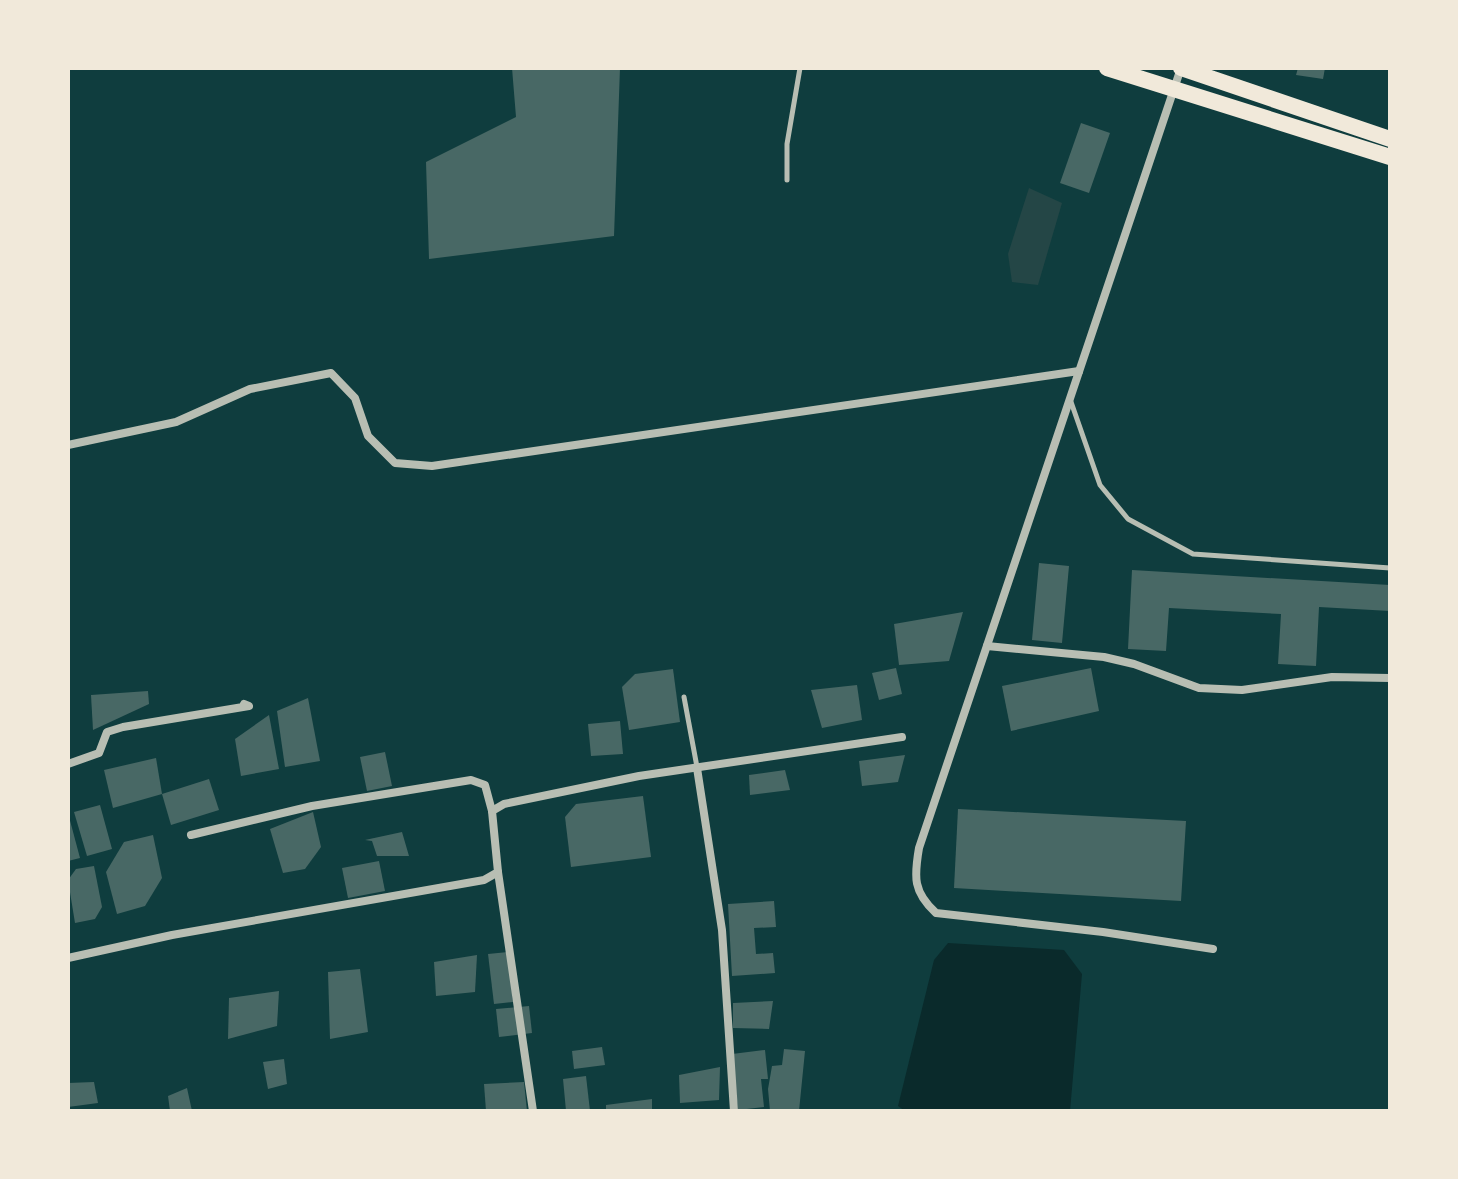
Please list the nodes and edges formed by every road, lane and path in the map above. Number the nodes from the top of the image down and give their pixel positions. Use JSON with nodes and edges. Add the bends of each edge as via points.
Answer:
{"nodes":[{"id":1,"x":800,"y":68,"type":"edge"},
{"id":2,"x":1107,"y":68,"type":"edge"},
{"id":3,"x":1181,"y":68,"type":"edge"},
{"id":4,"x":1205,"y":72,"type":"edge"},
{"id":5,"x":1173,"y":90,"type":"junction"},
{"id":6,"x":1390,"y":139,"type":"edge"},
{"id":7,"x":1390,"y":157,"type":"edge"},
{"id":8,"x":787,"y":180,"type":"dead end"},
{"id":9,"x":1079,"y":371,"type":"junction"},
{"id":10,"x":1070,"y":399,"type":"junction"},
{"id":11,"x":68,"y":445,"type":"edge"},
{"id":12,"x":1390,"y":568,"type":"edge"},
{"id":13,"x":987,"y":646,"type":"junction"},
{"id":14,"x":1390,"y":678,"type":"edge"},
{"id":15,"x":684,"y":697,"type":"dead end"},
{"id":16,"x":244,"y":704,"type":"dead end"},
{"id":17,"x":902,"y":737,"type":"dead end"},
{"id":18,"x":68,"y":764,"type":"edge"},
{"id":19,"x":697,"y":768,"type":"junction"},
{"id":20,"x":492,"y":811,"type":"junction"},
{"id":21,"x":191,"y":835,"type":"dead end"},
{"id":22,"x":498,"y":872,"type":"junction"},
{"id":23,"x":1213,"y":949,"type":"dead end"},
{"id":24,"x":68,"y":958,"type":"edge"},
{"id":25,"x":533,"y":1111,"type":"edge"},
{"id":26,"x":734,"y":1111,"type":"edge"}],
"edges":[{"from":1,"to":8,"type":"lane","via":[[787,144]]},
{"from":2,"to":5,"type":"highway"},
{"from":3,"to":4,"type":"highway"},
{"from":3,"to":5,"type":"street"},
{"from":4,"to":6,"type":"highway"},
{"from":5,"to":7,"type":"highway"},
{"from":5,"to":9,"type":"street"},
{"from":9,"to":10,"type":"street"},
{"from":9,"to":11,"type":"street","via":[[432,466],[395,463],[368,436],[355,398],[331,373],[250,389],[176,422]]},
{"from":10,"to":12,"type":"lane","via":[[1100,485],[1128,519],[1193,554]]},
{"from":10,"to":13,"type":"street"},
{"from":13,"to":14,"type":"street","via":[[1104,657],[1199,688],[1242,690],[1332,677]]},
{"from":13,"to":23,"type":"street","via":[[919,848],[914,877],[919,897],[936,913]]},
{"from":15,"to":19,"type":"lane"},
{"from":16,"to":18,"type":"street","via":[[249,706],[107,732],[99,753]]},
{"from":17,"to":19,"type":"street"},
{"from":19,"to":20,"type":"street","via":[[504,804]]},
{"from":19,"to":26,"type":"street","via":[[722,930]]},
{"from":20,"to":21,"type":"street","via":[[485,785],[471,780],[312,806]]},
{"from":20,"to":22,"type":"street"},
{"from":22,"to":24,"type":"street","via":[[484,880]]},
{"from":22,"to":25,"type":"street"}]}
